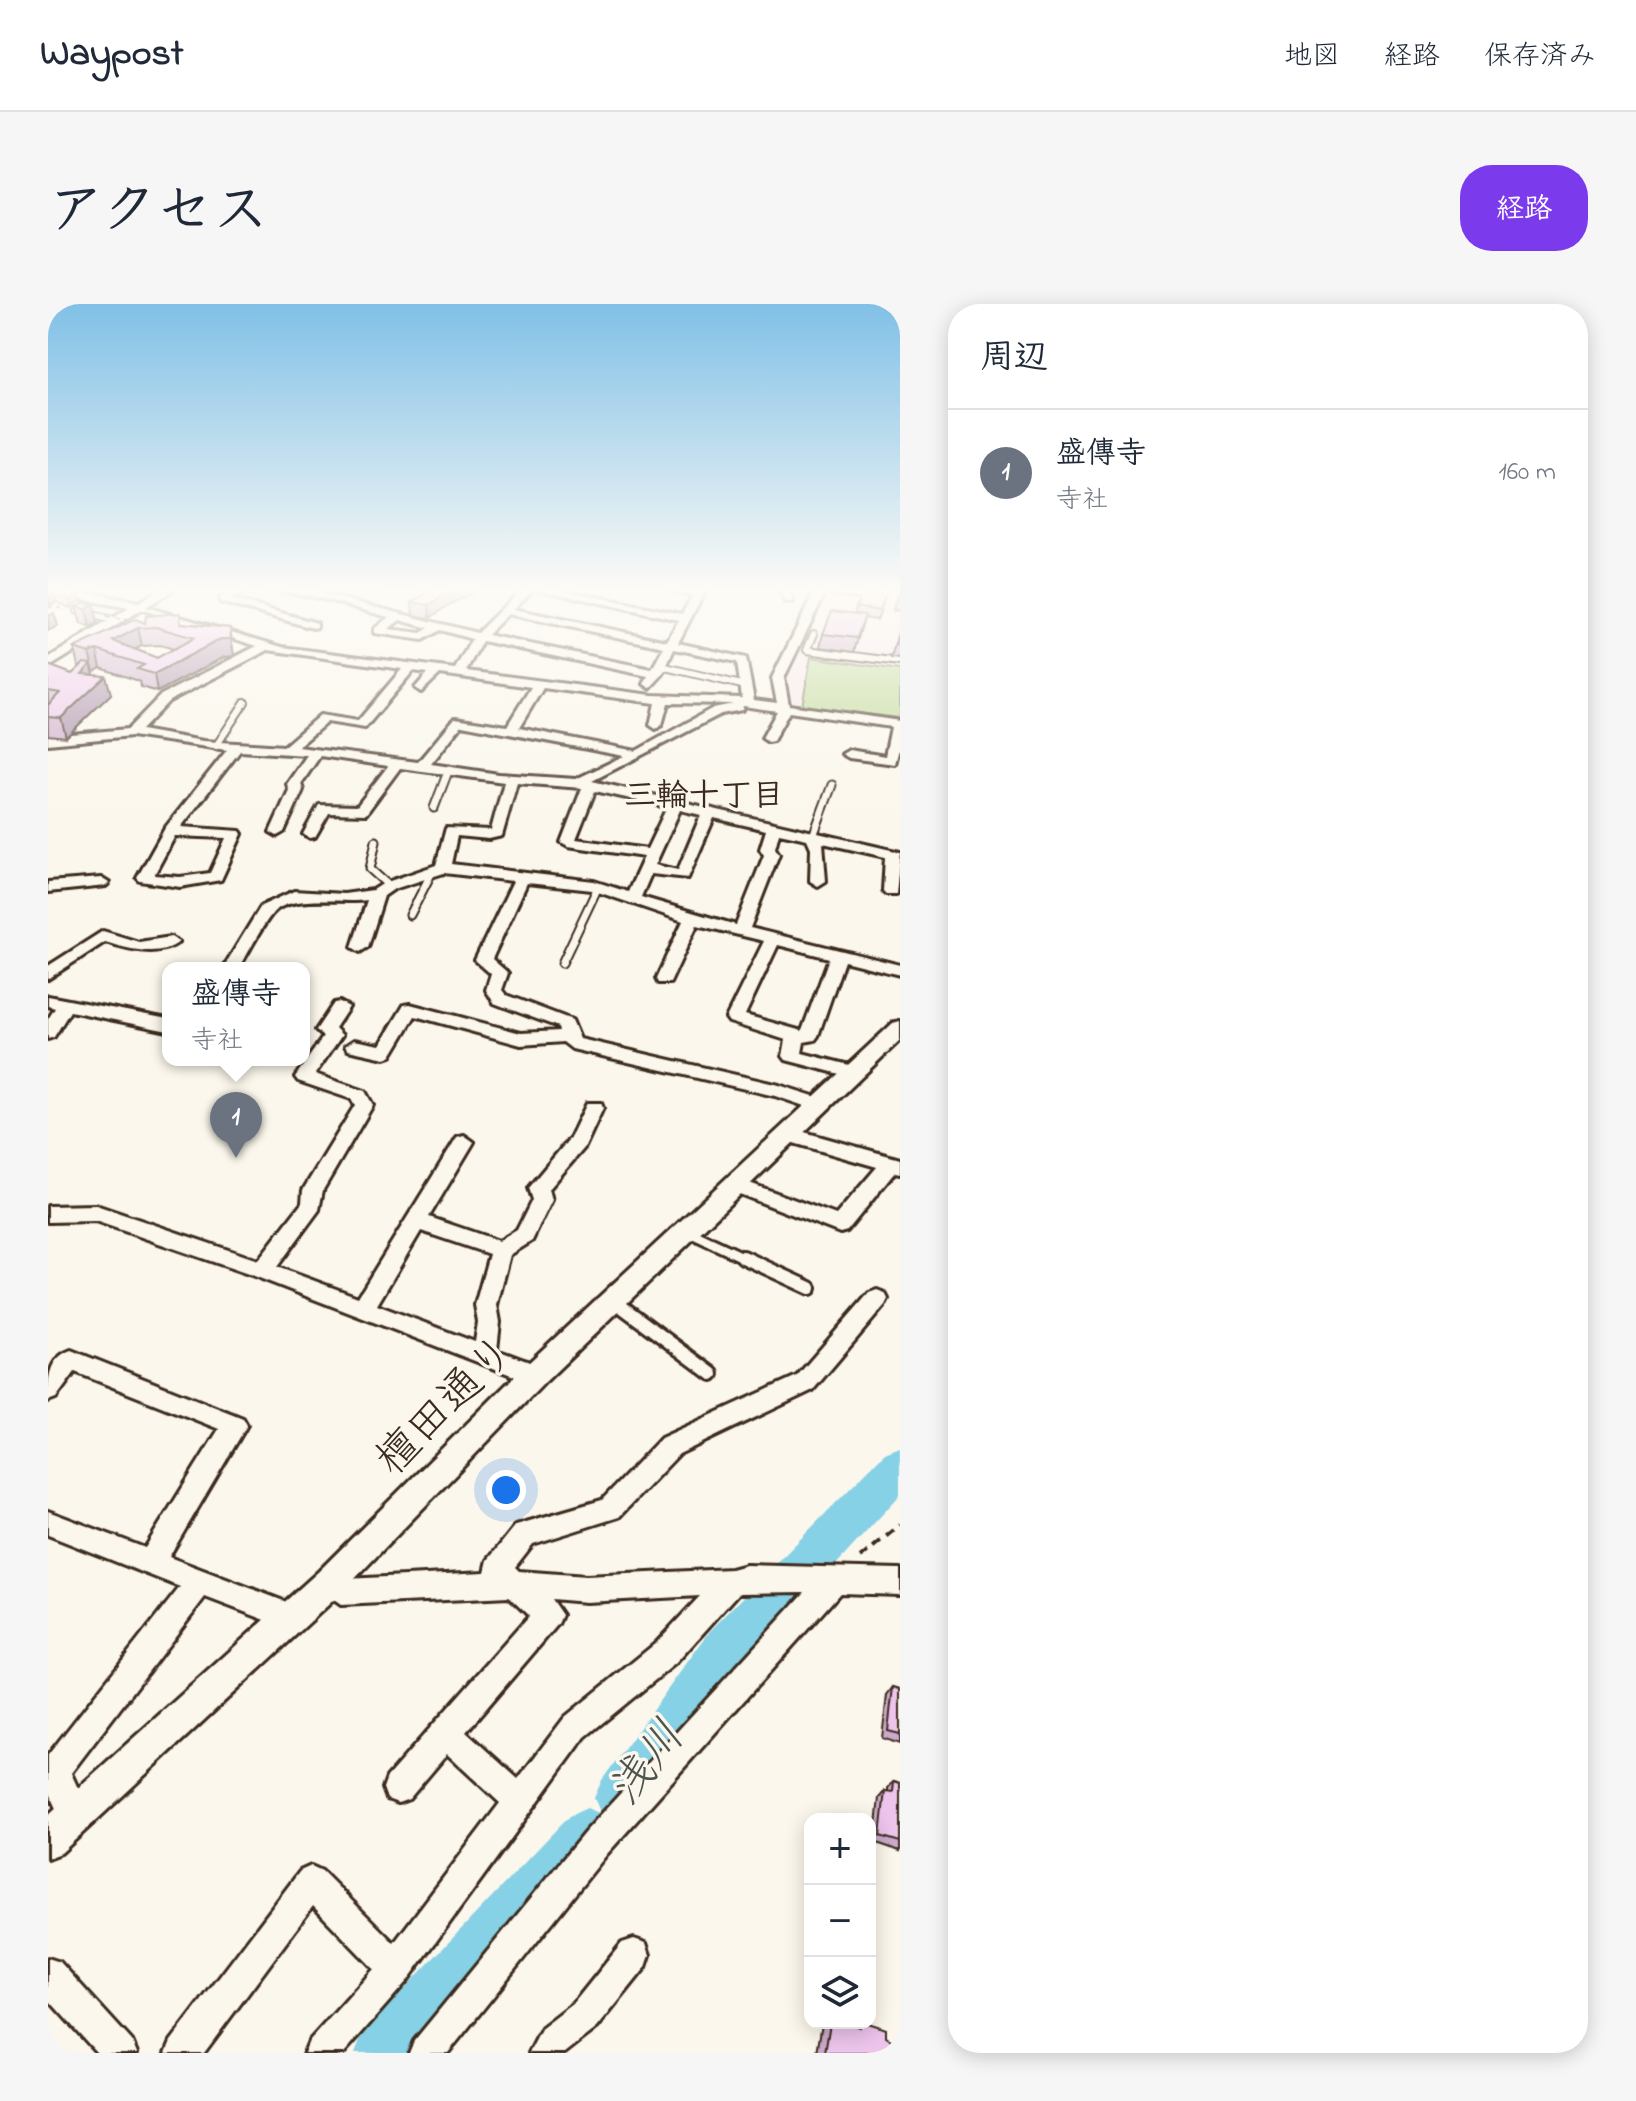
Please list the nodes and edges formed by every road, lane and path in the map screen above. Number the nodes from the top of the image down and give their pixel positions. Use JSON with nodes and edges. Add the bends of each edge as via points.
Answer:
{"nodes":[{"id":1,"x":659,"y":670,"type":"edge"},
{"id":2,"x":218,"y":671,"type":"edge"},
{"id":3,"x":407,"y":671,"type":"edge"},
{"id":4,"x":437,"y":671,"type":"edge"},
{"id":5,"x":447,"y":671,"type":"edge"},
{"id":6,"x":662,"y":671,"type":"edge"},
{"id":7,"x":744,"y":671,"type":"edge"},
{"id":8,"x":782,"y":671,"type":"edge"},
{"id":9,"x":459,"y":673,"type":"joint"},
{"id":10,"x":539,"y":684,"type":"junction"},
{"id":11,"x":746,"y":686,"type":"junction"},
{"id":12,"x":421,"y":688,"type":"dead end"},
{"id":13,"x":663,"y":697,"type":"junction"},
{"id":14,"x":642,"y":698,"type":"junction"},
{"id":15,"x":245,"y":702,"type":"dead end"},
{"id":16,"x":749,"y":705,"type":"junction"},
{"id":17,"x":784,"y":710,"type":"junction"},
{"id":18,"x":656,"y":725,"type":"dead end"},
{"id":19,"x":899,"y":725,"type":"edge"},
{"id":20,"x":512,"y":729,"type":"junction"},
{"id":21,"x":132,"y":732,"type":"junction"},
{"id":22,"x":768,"y":738,"type":"dead end"},
{"id":23,"x":48,"y":740,"type":"edge"},
{"id":24,"x":854,"y":741,"type":"junction"},
{"id":25,"x":216,"y":746,"type":"junction"},
{"id":26,"x":237,"y":747,"type":"junction"},
{"id":27,"x":288,"y":749,"type":"junction"},
{"id":28,"x":316,"y":752,"type":"junction"},
{"id":29,"x":638,"y":755,"type":"junction"},
{"id":30,"x":398,"y":762,"type":"junction"},
{"id":31,"x":423,"y":765,"type":"junction"},
{"id":32,"x":449,"y":769,"type":"junction"},
{"id":33,"x":512,"y":778,"type":"junction"},
{"id":34,"x":584,"y":784,"type":"junction"},
{"id":35,"x":832,"y":785,"type":"dead end"},
{"id":36,"x":666,"y":788,"type":"dead end"},
{"id":37,"x":657,"y":802,"type":"junction"},
{"id":38,"x":674,"y":807,"type":"junction"},
{"id":39,"x":434,"y":808,"type":"dead end"},
{"id":40,"x":709,"y":813,"type":"junction"},
{"id":41,"x":774,"y":826,"type":"junction"},
{"id":42,"x":170,"y":831,"type":"junction"},
{"id":43,"x":277,"y":832,"type":"dead end"},
{"id":44,"x":310,"y":834,"type":"dead end"},
{"id":45,"x":813,"y":836,"type":"junction"},
{"id":46,"x":376,"y":841,"type":"dead end"},
{"id":47,"x":896,"y":855,"type":"edge"},
{"id":48,"x":647,"y":861,"type":"junction"},
{"id":49,"x":437,"y":871,"type":"junction"},
{"id":50,"x":522,"y":878,"type":"junction"},
{"id":51,"x":818,"y":881,"type":"dead end"},
{"id":52,"x":101,"y":883,"type":"dead end"},
{"id":53,"x":48,"y":887,"type":"edge"},
{"id":54,"x":598,"y":887,"type":"junction"},
{"id":55,"x":383,"y":890,"type":"junction"},
{"id":56,"x":891,"y":891,"type":"dead end"},
{"id":57,"x":633,"y":897,"type":"junction"},
{"id":58,"x":410,"y":915,"type":"dead end"},
{"id":59,"x":692,"y":919,"type":"junction"},
{"id":60,"x":741,"y":931,"type":"junction"},
{"id":61,"x":773,"y":939,"type":"junction"},
{"id":62,"x":171,"y":942,"type":"dead end"},
{"id":63,"x":360,"y":947,"type":"dead end"},
{"id":64,"x":838,"y":955,"type":"junction"},
{"id":65,"x":235,"y":962,"type":"edge"},
{"id":66,"x":562,"y":963,"type":"dead end"},
{"id":67,"x":900,"y":970,"type":"edge"},
{"id":68,"x":48,"y":974,"type":"edge"},
{"id":69,"x":664,"y":979,"type":"dead end"},
{"id":70,"x":56,"y":1003,"type":"edge"},
{"id":71,"x":340,"y":1007,"type":"dead end"},
{"id":72,"x":162,"y":1024,"type":"edge"},
{"id":73,"x":900,"y":1028,"type":"edge"},
{"id":74,"x":48,"y":1033,"type":"edge"},
{"id":75,"x":569,"y":1036,"type":"junction"},
{"id":76,"x":796,"y":1037,"type":"junction"},
{"id":77,"x":354,"y":1046,"type":"dead end"},
{"id":78,"x":855,"y":1072,"type":"junction"},
{"id":79,"x":819,"y":1105,"type":"junction"},
{"id":80,"x":594,"y":1108,"type":"dead end"},
{"id":81,"x":790,"y":1135,"type":"junction"},
{"id":82,"x":464,"y":1142,"type":"dead end"},
{"id":83,"x":896,"y":1164,"type":"edge"},
{"id":84,"x":736,"y":1185,"type":"junction"},
{"id":85,"x":48,"y":1214,"type":"edge"},
{"id":86,"x":416,"y":1221,"type":"junction"},
{"id":87,"x":687,"y":1231,"type":"junction"},
{"id":88,"x":501,"y":1250,"type":"junction"},
{"id":89,"x":262,"y":1270,"type":"junction"},
{"id":90,"x":810,"y":1288,"type":"dead end"},
{"id":91,"x":877,"y":1299,"type":"dead end"},
{"id":92,"x":613,"y":1300,"type":"junction"},
{"id":93,"x":363,"y":1309,"type":"junction"},
{"id":94,"x":485,"y":1355,"type":"junction"},
{"id":95,"x":535,"y":1374,"type":"junction"},
{"id":96,"x":712,"y":1374,"type":"dead end"},
{"id":97,"x":48,"y":1391,"type":"edge"},
{"id":98,"x":48,"y":1523,"type":"edge"},
{"id":99,"x":900,"y":1525,"type":"edge"},
{"id":100,"x":151,"y":1562,"type":"junction"},
{"id":101,"x":829,"y":1578,"type":"junction"},
{"id":102,"x":738,"y":1580,"type":"junction"},
{"id":103,"x":201,"y":1581,"type":"junction"},
{"id":104,"x":330,"y":1582,"type":"junction"},
{"id":105,"x":900,"y":1582,"type":"edge"},
{"id":106,"x":514,"y":1584,"type":"junction"},
{"id":107,"x":292,"y":1617,"type":"junction"},
{"id":108,"x":446,"y":1733,"type":"junction"},
{"id":109,"x":398,"y":1788,"type":"dead end"},
{"id":110,"x":520,"y":1802,"type":"junction"},
{"id":111,"x":75,"y":1815,"type":"junction"},
{"id":112,"x":48,"y":1840,"type":"edge"},
{"id":113,"x":634,"y":1955,"type":"dead end"},
{"id":114,"x":396,"y":1968,"type":"junction"},
{"id":115,"x":48,"y":1974,"type":"edge"},
{"id":116,"x":120,"y":2053,"type":"edge"},
{"id":117,"x":183,"y":2053,"type":"edge"},
{"id":118,"x":321,"y":2053,"type":"edge"},
{"id":119,"x":426,"y":2053,"type":"edge"},
{"id":120,"x":546,"y":2053,"type":"edge"}],
"edges":[{"from":1,"to":14,"type":"street"},
{"from":2,"to":21,"type":"street","via":[[165,698]]},
{"from":3,"to":27,"type":"street","via":[[361,725],[324,718]]},
{"from":4,"to":12,"type":"street"},
{"from":5,"to":9,"type":"street"},
{"from":6,"to":11,"type":"lane"},
{"from":7,"to":11,"type":"street"},
{"from":8,"to":17,"type":"street","via":[[778,678]]},
{"from":9,"to":10,"type":"street"},
{"from":10,"to":14,"type":"street"},
{"from":10,"to":20,"type":"street"},
{"from":11,"to":16,"type":"street"},
{"from":13,"to":14,"type":"street"},
{"from":13,"to":16,"type":"street"},
{"from":13,"to":18,"type":"street"},
{"from":15,"to":25,"type":"lane"},
{"from":16,"to":17,"type":"street"},
{"from":16,"to":29,"type":"street","via":[[717,711]]},
{"from":17,"to":22,"type":"street"},
{"from":17,"to":24,"type":"street"},
{"from":19,"to":24,"type":"street"},
{"from":19,"to":24,"type":"street","via":[[890,761]]},
{"from":20,"to":29,"type":"street"},
{"from":20,"to":31,"type":"street","via":[[459,721]]},
{"from":21,"to":23,"type":"street"},
{"from":21,"to":25,"type":"street"},
{"from":25,"to":26,"type":"street"},
{"from":26,"to":27,"type":"street"},
{"from":26,"to":42,"type":"street"},
{"from":27,"to":28,"type":"street"},
{"from":28,"to":30,"type":"street"},
{"from":28,"to":43,"type":"street","via":[[294,784]]},
{"from":29,"to":34,"type":"street"},
{"from":30,"to":31,"type":"street"},
{"from":30,"to":44,"type":"street","via":[[361,811],[324,808]]},
{"from":31,"to":32,"type":"street"},
{"from":32,"to":33,"type":"street"},
{"from":32,"to":39,"type":"lane"},
{"from":33,"to":34,"type":"street"},
{"from":33,"to":49,"type":"street","via":[[497,833],[451,831]]},
{"from":34,"to":37,"type":"street"},
{"from":34,"to":48,"type":"street","via":[[568,842]]},
{"from":35,"to":45,"type":"lane"},
{"from":36,"to":37,"type":"lane"},
{"from":37,"to":38,"type":"street"},
{"from":38,"to":40,"type":"street"},
{"from":38,"to":48,"type":"street"},
{"from":40,"to":41,"type":"street"},
{"from":40,"to":48,"type":"street","via":[[683,875]]},
{"from":41,"to":45,"type":"street"},
{"from":41,"to":60,"type":"street","via":[[767,849],[772,854]]},
{"from":42,"to":42,"type":"street","via":[[145,878],[180,882],[216,877],[235,834]]},
{"from":45,"to":47,"type":"street"},
{"from":45,"to":51,"type":"street"},
{"from":46,"to":55,"type":"lane","via":[[370,869]]},
{"from":47,"to":56,"type":"street"},
{"from":48,"to":57,"type":"street"},
{"from":49,"to":50,"type":"street"},
{"from":49,"to":55,"type":"street"},
{"from":49,"to":58,"type":"lane"},
{"from":50,"to":54,"type":"street"},
{"from":50,"to":75,"type":"street","via":[[483,960],[500,973],[494,990],[500,999],[566,1024]]},
{"from":52,"to":53,"type":"street"},
{"from":54,"to":57,"type":"street"},
{"from":54,"to":66,"type":"lane"},
{"from":55,"to":63,"type":"street"},
{"from":55,"to":65,"type":"street","via":[[344,899],[294,896],[267,909]]},
{"from":57,"to":59,"type":"street"},
{"from":59,"to":60,"type":"street"},
{"from":59,"to":69,"type":"street"},
{"from":60,"to":61,"type":"street"},
{"from":61,"to":64,"type":"street"},
{"from":61,"to":76,"type":"street","via":[[735,1018]]},
{"from":62,"to":68,"type":"street","via":[[138,947],[103,936]]},
{"from":64,"to":67,"type":"street"},
{"from":64,"to":76,"type":"street","via":[[809,1036]]},
{"from":70,"to":72,"type":"street"},
{"from":70,"to":74,"type":"street"},
{"from":71,"to":89,"type":"street","via":[[325,1030],[333,1035],[304,1077],[358,1095],[364,1105],[313,1190],[312,1205]]},
{"from":73,"to":78,"type":"street","name":"檀田通り"},
{"from":75,"to":77,"type":"street","via":[[521,1039],[410,1009],[385,1052]]},
{"from":75,"to":79,"type":"street","via":[[572,1043]]},
{"from":76,"to":78,"type":"street","via":[[792,1056]]},
{"from":78,"to":79,"type":"street","name":"檀田通り"},
{"from":79,"to":81,"type":"street","name":"檀田通り"},
{"from":80,"to":88,"type":"street","via":[[578,1142],[538,1188],[542,1200],[525,1235]]},
{"from":81,"to":83,"type":"street"},
{"from":81,"to":84,"type":"street","name":"檀田通り"},
{"from":82,"to":86,"type":"street"},
{"from":83,"to":84,"type":"street","via":[[840,1225]]},
{"from":84,"to":87,"type":"street","name":"檀田通り"},
{"from":85,"to":89,"type":"street","via":[[96,1213]]},
{"from":86,"to":88,"type":"street"},
{"from":86,"to":93,"type":"street"},
{"from":87,"to":90,"type":"lane"},
{"from":87,"to":92,"type":"street","name":"檀田通り"},
{"from":88,"to":94,"type":"street","via":[[486,1305]]},
{"from":89,"to":93,"type":"street"},
{"from":91,"to":106,"type":"street","via":[[805,1383],[670,1446],[610,1509],[525,1534],[497,1569]]},
{"from":92,"to":95,"type":"street","name":"檀田通り"},
{"from":92,"to":96,"type":"lane"},
{"from":93,"to":94,"type":"street"},
{"from":94,"to":95,"type":"street"},
{"from":95,"to":104,"type":"street","name":"檀田通り"},
{"from":97,"to":100,"type":"street","via":[[71,1360],[235,1425]]},
{"from":98,"to":100,"type":"street"},
{"from":99,"to":101,"type":"path"},
{"from":100,"to":103,"type":"street"},
{"from":101,"to":102,"type":"street"},
{"from":101,"to":105,"type":"street"},
{"from":101,"to":119,"type":"street","via":[[596,1843]]},
{"from":102,"to":106,"type":"street","via":[[586,1589]]},
{"from":102,"to":110,"type":"street","via":[[666,1653],[575,1727]]},
{"from":103,"to":107,"type":"street"},
{"from":103,"to":111,"type":"street","via":[[54,1771]]},
{"from":104,"to":106,"type":"street","via":[[341,1592]]},
{"from":104,"to":107,"type":"street","name":"檀田通り"},
{"from":106,"to":108,"type":"street","via":[[548,1615]]},
{"from":107,"to":111,"type":"street","name":"檀田通り"},
{"from":108,"to":109,"type":"street"},
{"from":108,"to":110,"type":"street"},
{"from":110,"to":114,"type":"street"},
{"from":111,"to":112,"type":"street","name":"檀田通り"},
{"from":113,"to":120,"type":"street","via":[[585,2016]]},
{"from":114,"to":117,"type":"street","via":[[311,1882]]},
{"from":114,"to":118,"type":"street"},
{"from":115,"to":116,"type":"street"}]}
